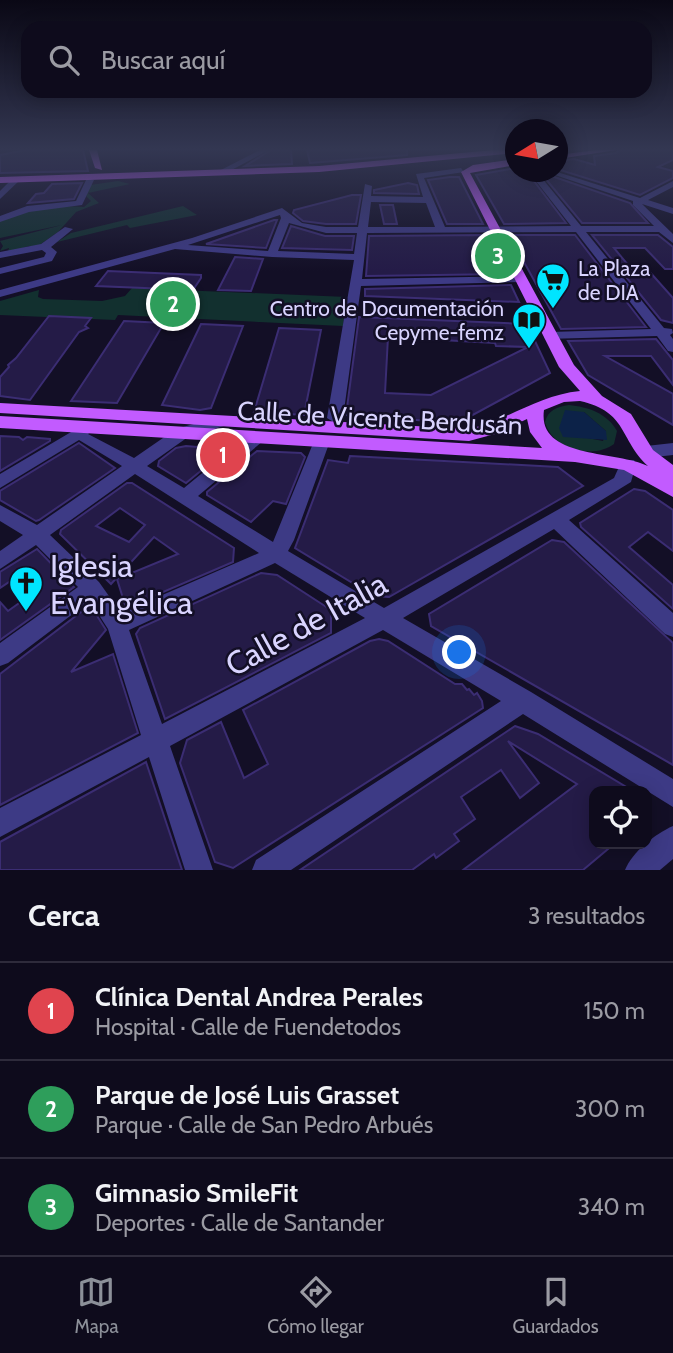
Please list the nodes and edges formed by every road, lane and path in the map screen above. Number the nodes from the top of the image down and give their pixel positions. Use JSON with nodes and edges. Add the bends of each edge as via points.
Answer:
{"nodes":[{"id":1,"x":84,"y":191,"type":"edge"},
{"id":2,"x":368,"y":191,"type":"edge"},
{"id":3,"x":426,"y":191,"type":"edge"},
{"id":4,"x":474,"y":191,"type":"edge"},
{"id":5,"x":549,"y":191,"type":"edge"},
{"id":6,"x":609,"y":191,"type":"edge"},
{"id":7,"x":658,"y":191,"type":"edge"},
{"id":8,"x":367,"y":199,"type":"junction"},
{"id":9,"x":430,"y":200,"type":"junction"},
{"id":10,"x":639,"y":200,"type":"junction"},
{"id":11,"x":3,"y":204,"type":"edge"},
{"id":12,"x":33,"y":208,"type":"junction"},
{"id":13,"x":673,"y":211,"type":"edge"},
{"id":14,"x":284,"y":214,"type":"junction"},
{"id":15,"x":0,"y":219,"type":"edge"},
{"id":16,"x":68,"y":229,"type":"dead end"},
{"id":17,"x":441,"y":229,"type":"junction"},
{"id":18,"x":495,"y":229,"type":"junction"},
{"id":19,"x":580,"y":229,"type":"junction"},
{"id":20,"x":662,"y":229,"type":"junction"},
{"id":21,"x":363,"y":230,"type":"junction"},
{"id":22,"x":673,"y":240,"type":"edge"},
{"id":23,"x":176,"y":246,"type":"junction"},
{"id":24,"x":44,"y":247,"type":"junction"},
{"id":25,"x":276,"y":254,"type":"junction"},
{"id":26,"x":0,"y":255,"type":"edge"},
{"id":27,"x":360,"y":257,"type":"junction"},
{"id":28,"x":2,"y":271,"type":"edge"},
{"id":29,"x":520,"y":279,"type":"junction"},
{"id":30,"x":356,"y":283,"type":"junction"},
{"id":31,"x":0,"y":294,"type":"edge"},
{"id":32,"x":668,"y":332,"type":"edge"},
{"id":33,"x":550,"y":336,"type":"junction"},
{"id":34,"x":673,"y":348,"type":"edge"},
{"id":35,"x":567,"y":368,"type":"junction"},
{"id":36,"x":555,"y":397,"type":"junction"},
{"id":37,"x":596,"y":399,"type":"junction"},
{"id":38,"x":537,"y":406,"type":"junction"},
{"id":39,"x":0,"y":408,"type":"edge"},
{"id":40,"x":335,"y":418,"type":"dead end"},
{"id":41,"x":222,"y":421,"type":"junction"},
{"id":42,"x":0,"y":422,"type":"edge"},
{"id":43,"x":88,"y":433,"type":"junction"},
{"id":44,"x":182,"y":433,"type":"junction"},
{"id":45,"x":257,"y":437,"type":"junction"},
{"id":46,"x":322,"y":441,"type":"junction"},
{"id":47,"x":673,"y":449,"type":"edge"},
{"id":48,"x":646,"y":452,"type":"junction"},
{"id":49,"x":574,"y":456,"type":"junction"},
{"id":50,"x":628,"y":464,"type":"junction"},
{"id":51,"x":136,"y":465,"type":"junction"},
{"id":52,"x":673,"y":474,"type":"edge"},
{"id":53,"x":0,"y":482,"type":"edge"},
{"id":54,"x":673,"y":490,"type":"edge"},
{"id":55,"x":186,"y":496,"type":"junction"},
{"id":56,"x":0,"y":512,"type":"edge"},
{"id":57,"x":555,"y":519,"type":"junction"},
{"id":58,"x":37,"y":534,"type":"junction"},
{"id":59,"x":276,"y":554,"type":"junction"},
{"id":60,"x":0,"y":561,"type":"edge"},
{"id":61,"x":92,"y":588,"type":"junction"},
{"id":62,"x":383,"y":619,"type":"junction"},
{"id":63,"x":117,"y":625,"type":"junction"},
{"id":64,"x":673,"y":627,"type":"edge"},
{"id":65,"x":0,"y":656,"type":"edge"},
{"id":66,"x":523,"y":700,"type":"junction"},
{"id":67,"x":156,"y":741,"type":"junction"},
{"id":68,"x":673,"y":794,"type":"edge"},
{"id":69,"x":0,"y":823,"type":"edge"},
{"id":70,"x":673,"y":840,"type":"edge"},
{"id":71,"x":199,"y":870,"type":"edge"},
{"id":72,"x":266,"y":870,"type":"edge"},
{"id":73,"x":639,"y":870,"type":"edge"}],
"edges":[{"from":1,"to":12,"type":"street","via":[[79,203]]},
{"from":2,"to":8,"type":"street"},
{"from":3,"to":9,"type":"street"},
{"from":4,"to":18,"type":"main road"},
{"from":5,"to":19,"type":"street"},
{"from":6,"to":10,"type":"street"},
{"from":7,"to":10,"type":"street"},
{"from":8,"to":9,"type":"street"},
{"from":8,"to":21,"type":"street"},
{"from":9,"to":17,"type":"street"},
{"from":10,"to":13,"type":"street"},
{"from":10,"to":20,"type":"street","via":[[638,206]]},
{"from":11,"to":12,"type":"street"},
{"from":12,"to":15,"type":"street"},
{"from":14,"to":21,"type":"street","via":[[314,229]]},
{"from":14,"to":23,"type":"street"},
{"from":14,"to":25,"type":"street"},
{"from":16,"to":24,"type":"street"},
{"from":17,"to":18,"type":"street"},
{"from":17,"to":21,"type":"street"},
{"from":18,"to":19,"type":"street"},
{"from":18,"to":29,"type":"main road"},
{"from":19,"to":20,"type":"street"},
{"from":19,"to":32,"type":"street"},
{"from":20,"to":22,"type":"street"},
{"from":21,"to":27,"type":"street"},
{"from":23,"to":25,"type":"street"},
{"from":23,"to":31,"type":"street"},
{"from":24,"to":26,"type":"street"},
{"from":24,"to":28,"type":"street","via":[[52,252],[48,259]]},
{"from":25,"to":27,"type":"street"},
{"from":27,"to":30,"type":"street"},
{"from":29,"to":30,"type":"street"},
{"from":29,"to":33,"type":"main road"},
{"from":30,"to":40,"type":"street"},
{"from":32,"to":33,"type":"street"},
{"from":32,"to":34,"type":"street"},
{"from":33,"to":35,"type":"main road"},
{"from":35,"to":36,"type":"main road"},
{"from":35,"to":37,"type":"main road"},
{"from":36,"to":37,"type":"main road"},
{"from":36,"to":38,"type":"main road"},
{"from":37,"to":48,"type":"main road","via":[[625,417]]},
{"from":38,"to":41,"type":"main road","name":"Calle de Vicente Berdusán","via":[[485,432],[469,435]]},
{"from":38,"to":49,"type":"main road","via":[[535,421],[543,437]]},
{"from":39,"to":41,"type":"main road","name":"Calle de Vicente Berdusán"},
{"from":41,"to":44,"type":"street","name":"Calle de Vicente Berdusán"},
{"from":42,"to":43,"type":"main road","name":"Calle de Vicente Berdusán"},
{"from":43,"to":44,"type":"main road","name":"Calle de Vicente Berdusán"},
{"from":43,"to":51,"type":"street"},
{"from":43,"to":53,"type":"street"},
{"from":44,"to":45,"type":"main road","name":"Calle de Vicente Berdusán"},
{"from":44,"to":51,"type":"street"},
{"from":45,"to":46,"type":"main road","name":"Calle de Vicente Berdusán"},
{"from":45,"to":55,"type":"street"},
{"from":46,"to":49,"type":"main road","name":"Calle de Vicente Berdusán"},
{"from":46,"to":59,"type":"street"},
{"from":47,"to":48,"type":"street"},
{"from":48,"to":50,"type":"main road"},
{"from":48,"to":52,"type":"main road"},
{"from":49,"to":50,"type":"main road","name":"Calle de Vicente Berdusán"},
{"from":50,"to":54,"type":"main road"},
{"from":50,"to":57,"type":"street","name":"Calle de Italia","via":[[625,478]]},
{"from":51,"to":55,"type":"street"},
{"from":51,"to":58,"type":"street"},
{"from":55,"to":59,"type":"street"},
{"from":56,"to":58,"type":"street"},
{"from":57,"to":62,"type":"street","name":"Calle de Italia"},
{"from":57,"to":64,"type":"street"},
{"from":58,"to":60,"type":"street"},
{"from":58,"to":61,"type":"street"},
{"from":59,"to":62,"type":"street"},
{"from":59,"to":63,"type":"street"},
{"from":61,"to":63,"type":"street"},
{"from":61,"to":65,"type":"street"},
{"from":62,"to":66,"type":"street"},
{"from":62,"to":67,"type":"street","name":"Calle de Italia"},
{"from":63,"to":67,"type":"street"},
{"from":66,"to":68,"type":"street"},
{"from":66,"to":72,"type":"street"},
{"from":67,"to":69,"type":"street","name":"Calle de Italia"},
{"from":67,"to":71,"type":"street"},
{"from":70,"to":73,"type":"street"}]}
